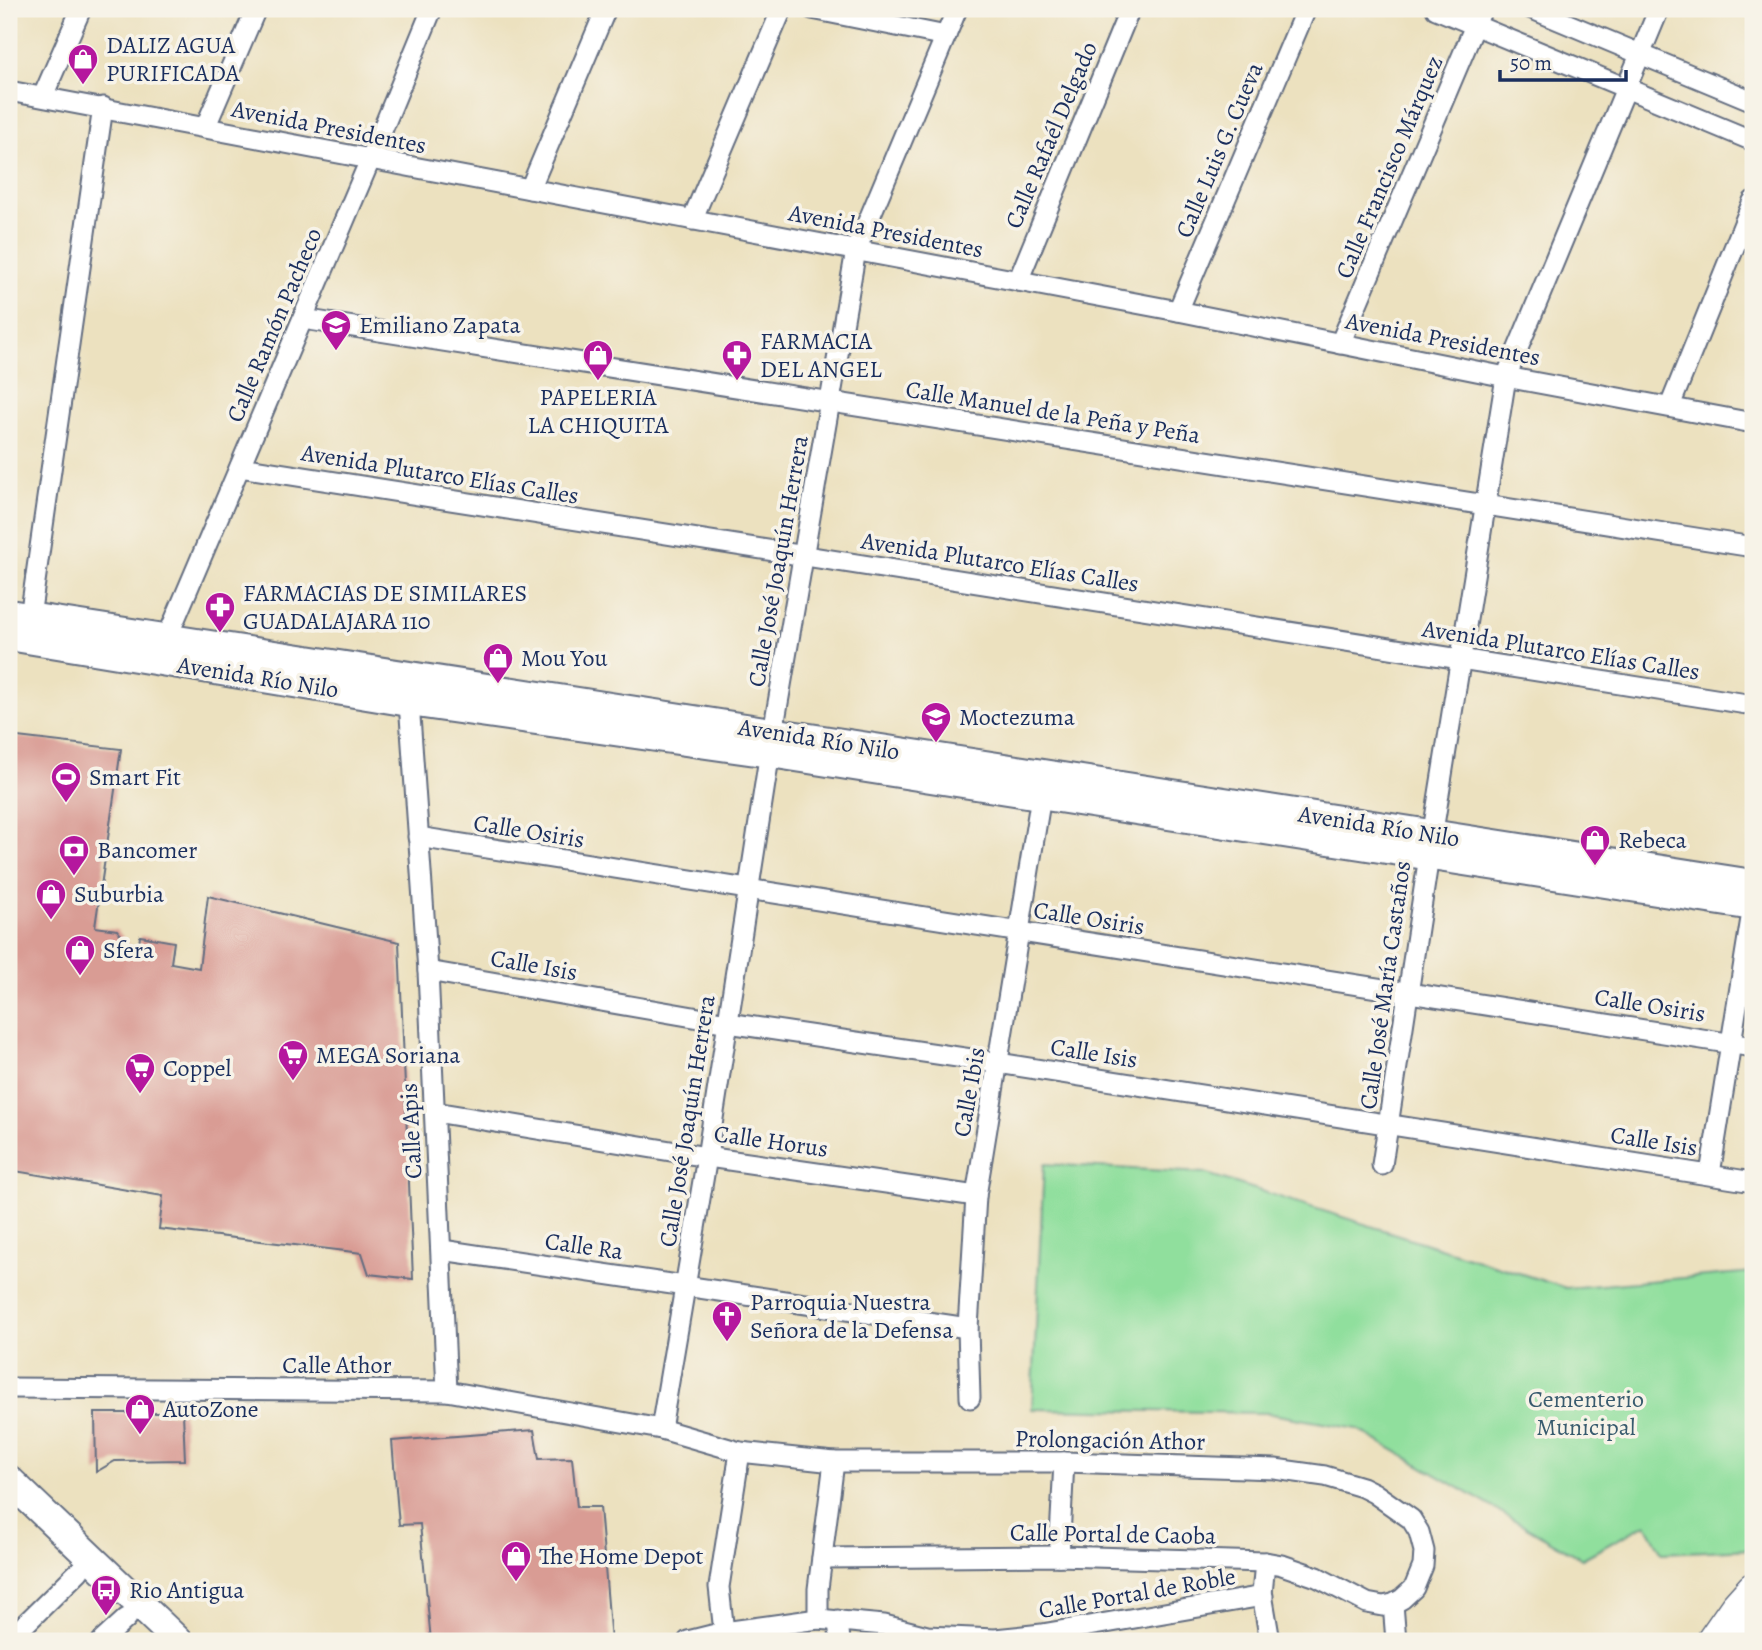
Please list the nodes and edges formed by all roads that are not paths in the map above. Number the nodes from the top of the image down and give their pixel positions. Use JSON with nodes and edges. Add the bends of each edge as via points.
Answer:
{"nodes":[{"id":1,"x":81,"y":9,"type":"edge"},
{"id":2,"x":256,"y":9,"type":"edge"},
{"id":3,"x":432,"y":9,"type":"edge"},
{"id":4,"x":606,"y":9,"type":"edge"},
{"id":5,"x":782,"y":9,"type":"edge"},
{"id":6,"x":812,"y":9,"type":"edge"},
{"id":7,"x":957,"y":9,"type":"edge"},
{"id":8,"x":1130,"y":9,"type":"edge"},
{"id":9,"x":1306,"y":9,"type":"edge"},
{"id":10,"x":1436,"y":9,"type":"edge"},
{"id":11,"x":1532,"y":9,"type":"edge"},
{"id":12,"x":1659,"y":9,"type":"edge"},
{"id":13,"x":1479,"y":17,"type":"edge"},
{"id":14,"x":946,"y":36,"type":"junction"},
{"id":15,"x":1640,"y":54,"type":"junction"},
{"id":16,"x":1626,"y":88,"type":"junction"},
{"id":17,"x":9,"y":91,"type":"edge"},
{"id":18,"x":43,"y":96,"type":"junction"},
{"id":19,"x":1753,"y":101,"type":"edge"},
{"id":20,"x":103,"y":107,"type":"junction"},
{"id":21,"x":205,"y":128,"type":"junction"},
{"id":22,"x":1753,"y":141,"type":"edge"},
{"id":23,"x":370,"y":160,"type":"junction"},
{"id":24,"x":530,"y":189,"type":"junction"},
{"id":25,"x":1753,"y":201,"type":"edge"},
{"id":26,"x":692,"y":219,"type":"junction"},
{"id":27,"x":856,"y":250,"type":"junction"},
{"id":28,"x":1017,"y":281,"type":"junction"},
{"id":29,"x":1178,"y":311,"type":"junction"},
{"id":30,"x":303,"y":319,"type":"junction"},
{"id":31,"x":1340,"y":344,"type":"junction"},
{"id":32,"x":1506,"y":377,"type":"junction"},
{"id":33,"x":830,"y":402,"type":"junction"},
{"id":34,"x":1670,"y":406,"type":"junction"},
{"id":35,"x":1753,"y":423,"type":"edge"},
{"id":36,"x":240,"y":467,"type":"junction"},
{"id":37,"x":1485,"y":505,"type":"junction"},
{"id":38,"x":1753,"y":547,"type":"edge"},
{"id":39,"x":803,"y":556,"type":"junction"},
{"id":40,"x":19,"y":615,"type":"edge"},
{"id":41,"x":9,"y":636,"type":"edge"},
{"id":42,"x":164,"y":649,"type":"junction"},
{"id":43,"x":1461,"y":659,"type":"junction"},
{"id":44,"x":409,"y":702,"type":"junction"},
{"id":45,"x":1753,"y":705,"type":"edge"},
{"id":46,"x":772,"y":743,"type":"junction"},
{"id":47,"x":1041,"y":796,"type":"junction"},
{"id":48,"x":418,"y":838,"type":"junction"},
{"id":49,"x":1430,"y":845,"type":"junction"},
{"id":50,"x":1753,"y":884,"type":"edge"},
{"id":51,"x":748,"y":891,"type":"junction"},
{"id":52,"x":1753,"y":906,"type":"edge"},
{"id":53,"x":1019,"y":932,"type":"junction"},
{"id":54,"x":428,"y":971,"type":"junction"},
{"id":55,"x":1408,"y":991,"type":"junction"},
{"id":56,"x":728,"y":1023,"type":"junction"},
{"id":57,"x":1731,"y":1044,"type":"junction"},
{"id":58,"x":1753,"y":1047,"type":"edge"},
{"id":59,"x":998,"y":1063,"type":"junction"},
{"id":60,"x":435,"y":1112,"type":"junction"},
{"id":61,"x":1389,"y":1124,"type":"junction"},
{"id":62,"x":707,"y":1157,"type":"junction"},
{"id":63,"x":1382,"y":1165,"type":"dead end"},
{"id":64,"x":1710,"y":1174,"type":"junction"},
{"id":65,"x":1753,"y":1182,"type":"edge"},
{"id":66,"x":976,"y":1196,"type":"junction"},
{"id":67,"x":442,"y":1250,"type":"junction"},
{"id":68,"x":686,"y":1285,"type":"junction"},
{"id":69,"x":968,"y":1328,"type":"junction"},
{"id":70,"x":9,"y":1388,"type":"edge"},
{"id":71,"x":447,"y":1391,"type":"junction"},
{"id":72,"x":970,"y":1398,"type":"dead end"},
{"id":73,"x":661,"y":1429,"type":"junction"},
{"id":74,"x":740,"y":1452,"type":"junction"},
{"id":75,"x":834,"y":1462,"type":"junction"},
{"id":76,"x":1064,"y":1462,"type":"junction"},
{"id":77,"x":9,"y":1480,"type":"edge"},
{"id":78,"x":9,"y":1503,"type":"edge"},
{"id":79,"x":1059,"y":1556,"type":"junction"},
{"id":80,"x":822,"y":1558,"type":"junction"},
{"id":81,"x":1265,"y":1562,"type":"junction"},
{"id":82,"x":79,"y":1571,"type":"junction"},
{"id":83,"x":1753,"y":1589,"type":"edge"},
{"id":84,"x":1263,"y":1596,"type":"junction"},
{"id":85,"x":1392,"y":1604,"type":"junction"},
{"id":86,"x":127,"y":1618,"type":"junction"},
{"id":87,"x":818,"y":1619,"type":"junction"},
{"id":88,"x":838,"y":1620,"type":"junction"},
{"id":89,"x":724,"y":1632,"type":"junction"},
{"id":90,"x":1738,"y":1634,"type":"edge"},
{"id":91,"x":9,"y":1640,"type":"edge"},
{"id":92,"x":102,"y":1641,"type":"edge"},
{"id":93,"x":151,"y":1641,"type":"edge"},
{"id":94,"x":178,"y":1641,"type":"edge"},
{"id":95,"x":688,"y":1641,"type":"edge"},
{"id":96,"x":840,"y":1641,"type":"edge"},
{"id":97,"x":1270,"y":1641,"type":"edge"},
{"id":98,"x":1396,"y":1641,"type":"edge"}],
"edges":[{"from":1,"to":18,"type":"street"},
{"from":2,"to":21,"type":"street"},
{"from":3,"to":23,"type":"street","name":"Calle Ramón Pacheco"},
{"from":4,"to":24,"type":"street"},
{"from":5,"to":26,"type":"street"},
{"from":6,"to":14,"type":"street"},
{"from":7,"to":14,"type":"street","name":"Calle José Joaquín Herrera"},
{"from":8,"to":28,"type":"street","name":"Calle Rafaél Delgado"},
{"from":9,"to":29,"type":"street","name":"Calle Luis G. Cueva"},
{"from":10,"to":13,"type":"street"},
{"from":11,"to":15,"type":"street"},
{"from":12,"to":15,"type":"street","name":"Calle José María Castaños"},
{"from":13,"to":16,"type":"street"},
{"from":13,"to":31,"type":"street","name":"Calle Francisco Márquez"},
{"from":14,"to":27,"type":"street","name":"Calle José Joaquín Herrera"},
{"from":15,"to":16,"type":"street","name":"Calle José María Castaños"},
{"from":15,"to":19,"type":"street"},
{"from":16,"to":22,"type":"street"},
{"from":16,"to":32,"type":"street","name":"Calle José María Castaños"},
{"from":17,"to":18,"type":"street","name":"Avenida Presidentes"},
{"from":18,"to":20,"type":"street","name":"Avenida Presidentes"},
{"from":20,"to":21,"type":"street","name":"Avenida Presidentes"},
{"from":20,"to":40,"type":"street"},
{"from":21,"to":23,"type":"street","name":"Avenida Presidentes"},
{"from":23,"to":24,"type":"street","name":"Avenida Presidentes"},
{"from":23,"to":30,"type":"street","name":"Calle Ramón Pacheco"},
{"from":24,"to":26,"type":"street","name":"Avenida Presidentes"},
{"from":25,"to":34,"type":"street"},
{"from":26,"to":27,"type":"street","name":"Avenida Presidentes"},
{"from":27,"to":28,"type":"street","name":"Avenida Presidentes"},
{"from":27,"to":33,"type":"street","name":"Calle José Joaquín Herrera"},
{"from":28,"to":29,"type":"street","name":"Avenida Presidentes"},
{"from":29,"to":31,"type":"street","name":"Avenida Presidentes"},
{"from":30,"to":33,"type":"street","name":"Calle Manuel de la Peña y Peña"},
{"from":30,"to":36,"type":"street","name":"Calle Ramón Pacheco"},
{"from":31,"to":32,"type":"street","name":"Avenida Presidentes"},
{"from":32,"to":34,"type":"street","name":"Avenida Presidentes"},
{"from":32,"to":37,"type":"street","name":"Calle José María Castaños"},
{"from":33,"to":37,"type":"street","name":"Calle Manuel de la Peña y Peña"},
{"from":33,"to":39,"type":"street","name":"Calle José Joaquín Herrera"},
{"from":34,"to":35,"type":"street","name":"Avenida Presidentes"},
{"from":36,"to":39,"type":"street","name":"Avenida Plutarco Elías Calles"},
{"from":36,"to":42,"type":"street","name":"Calle Ramón Pacheco"},
{"from":37,"to":38,"type":"street","name":"Calle Manuel de la Peña y Peña"},
{"from":37,"to":43,"type":"street","name":"Calle José María Castaños"},
{"from":39,"to":43,"type":"street","name":"Avenida Plutarco Elías Calles"},
{"from":39,"to":46,"type":"street","name":"Calle José Joaquín Herrera"},
{"from":40,"to":42,"type":"main road","name":"Avenida Río Nilo"},
{"from":41,"to":42,"type":"main road","name":"Avenida Río Nilo"},
{"from":42,"to":44,"type":"main road","name":"Avenida Río Nilo"},
{"from":42,"to":46,"type":"main road","name":"Avenida Río Nilo"},
{"from":43,"to":45,"type":"street","name":"Avenida Plutarco Elías Calles"},
{"from":43,"to":49,"type":"street","name":"Calle José María Castaños"},
{"from":44,"to":46,"type":"main road","name":"Avenida Río Nilo"},
{"from":44,"to":48,"type":"street","name":"Calle Apis"},
{"from":46,"to":47,"type":"main road","name":"Avenida Río Nilo"},
{"from":46,"to":49,"type":"main road","name":"Avenida Río Nilo"},
{"from":46,"to":51,"type":"street","name":"Calle José Joaquín Herrera"},
{"from":47,"to":49,"type":"main road","name":"Avenida Río Nilo"},
{"from":47,"to":53,"type":"street","name":"Calle Ibis"},
{"from":48,"to":51,"type":"street","name":"Calle Osiris"},
{"from":48,"to":54,"type":"street","name":"Calle Apis"},
{"from":49,"to":50,"type":"main road","name":"Avenida Río Nilo"},
{"from":49,"to":52,"type":"main road","name":"Avenida Río Nilo"},
{"from":49,"to":55,"type":"street","name":"Calle José María Castaños"},
{"from":51,"to":53,"type":"street","name":"Calle Osiris"},
{"from":51,"to":56,"type":"street","name":"Calle José Joaquín Herrera"},
{"from":52,"to":57,"type":"street"},
{"from":53,"to":55,"type":"street","name":"Calle Osiris"},
{"from":53,"to":59,"type":"street","name":"Calle Ibis"},
{"from":54,"to":56,"type":"street","name":"Calle Isis"},
{"from":54,"to":60,"type":"street","name":"Calle Apis"},
{"from":55,"to":57,"type":"street","name":"Calle Osiris"},
{"from":55,"to":61,"type":"street","name":"Calle José María Castaños"},
{"from":56,"to":59,"type":"street","name":"Calle Isis"},
{"from":56,"to":62,"type":"street","name":"Calle José Joaquín Herrera"},
{"from":57,"to":58,"type":"street","name":"Calle Osiris"},
{"from":57,"to":64,"type":"street"},
{"from":59,"to":61,"type":"street","name":"Calle Isis"},
{"from":59,"to":66,"type":"street","name":"Calle Ibis"},
{"from":60,"to":62,"type":"street","name":"Calle Horus"},
{"from":60,"to":67,"type":"street","name":"Calle Apis"},
{"from":61,"to":63,"type":"street","name":"Calle José María Castaños"},
{"from":61,"to":64,"type":"street","name":"Calle Isis"},
{"from":62,"to":66,"type":"street","name":"Calle Horus"},
{"from":62,"to":68,"type":"street","name":"Calle José Joaquín Herrera"},
{"from":64,"to":65,"type":"street","name":"Calle Isis"},
{"from":66,"to":69,"type":"street","name":"Calle Ibis"},
{"from":67,"to":68,"type":"street","name":"Calle Ra"},
{"from":67,"to":71,"type":"street","name":"Calle Apis"},
{"from":68,"to":69,"type":"street","name":"Calle Ra"},
{"from":68,"to":73,"type":"street","name":"Calle José Joaquín Herrera"},
{"from":69,"to":72,"type":"street","name":"Calle Ibis"},
{"from":70,"to":71,"type":"street","name":"Calle Athor"},
{"from":71,"to":73,"type":"street","name":"Calle Athor"},
{"from":73,"to":74,"type":"street","name":"Prolongación Athor"},
{"from":74,"to":75,"type":"street","name":"Prolongación Athor"},
{"from":74,"to":89,"type":"street","via":[[719,1587]]},
{"from":75,"to":76,"type":"street","name":"Prolongación Athor"},
{"from":75,"to":80,"type":"street"},
{"from":76,"to":79,"type":"street"},
{"from":76,"to":85,"type":"street","name":"Prolongación Athor","via":[[1275,1469],[1362,1487],[1411,1519],[1422,1541],[1419,1577],[1413,1588]]},
{"from":77,"to":94,"type":"main road"},
{"from":78,"to":82,"type":"main road"},
{"from":79,"to":80,"type":"street","name":"Calle Portal de Caoba"},
{"from":79,"to":81,"type":"street","name":"Calle Portal de Caoba"},
{"from":80,"to":87,"type":"street"},
{"from":81,"to":84,"type":"street"},
{"from":81,"to":85,"type":"street","name":"Calle Portal de Caoba","via":[[1317,1577],[1367,1603]]},
{"from":82,"to":86,"type":"main road"},
{"from":82,"to":91,"type":"street"},
{"from":83,"to":90,"type":"main road"},
{"from":84,"to":88,"type":"street","name":"Calle Portal de Roble","via":[[995,1639],[927,1636]]},
{"from":84,"to":97,"type":"street"},
{"from":85,"to":98,"type":"street"},
{"from":86,"to":92,"type":"street"},
{"from":86,"to":93,"type":"main road"},
{"from":87,"to":88,"type":"street","name":"Calle Portal de Roble"},
{"from":87,"to":89,"type":"street","name":"Calle Portal de Roble"},
{"from":88,"to":96,"type":"street"},
{"from":89,"to":95,"type":"street","name":"Calle Portal de Roble"}]}
